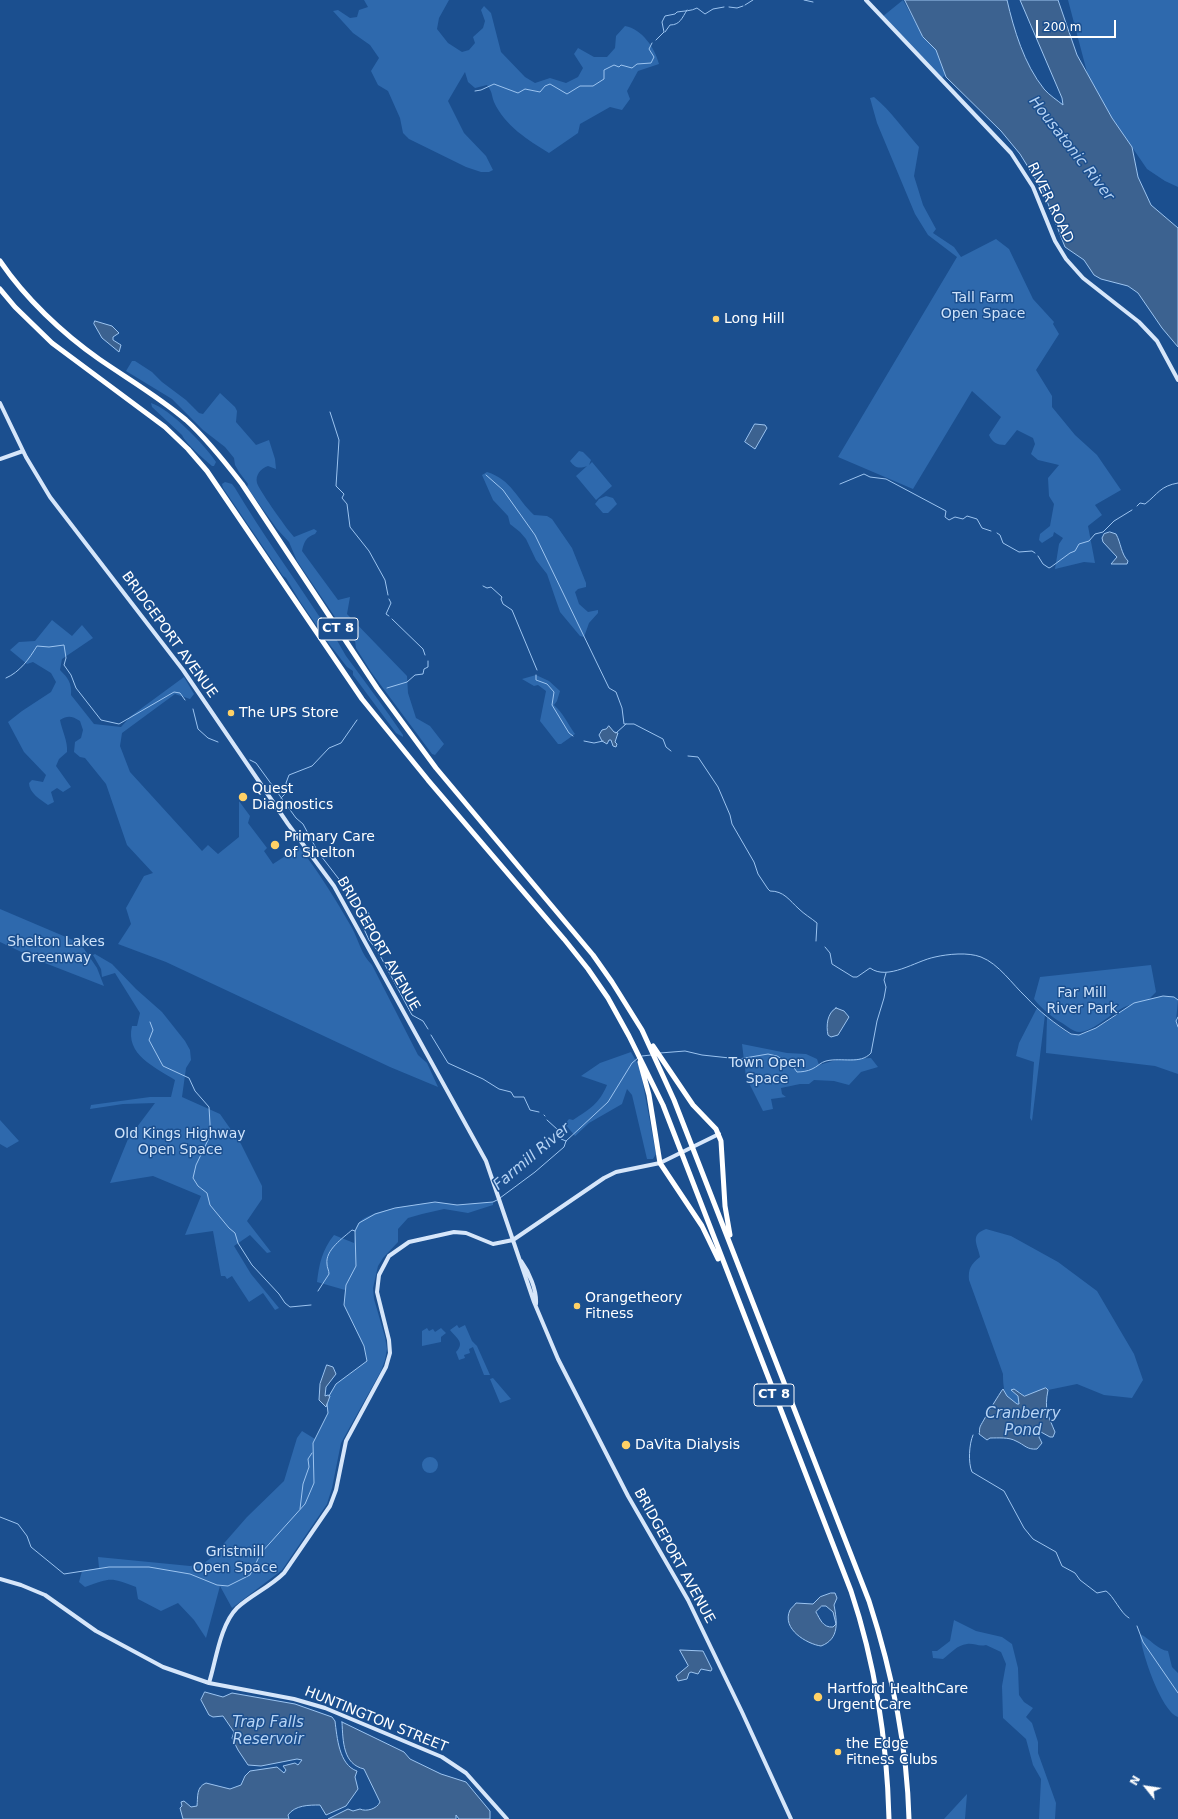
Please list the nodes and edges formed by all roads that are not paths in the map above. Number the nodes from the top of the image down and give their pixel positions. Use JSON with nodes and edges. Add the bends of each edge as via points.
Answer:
{"nodes":[{"id":1,"x":866,"y":0,"type":"edge"},
{"id":2,"x":0,"y":261,"type":"edge"},
{"id":3,"x":0,"y":289,"type":"edge"},
{"id":4,"x":1178,"y":380,"type":"edge"},
{"id":5,"x":0,"y":403,"type":"edge"},
{"id":6,"x":23,"y":451,"type":"junction"},
{"id":7,"x":0,"y":459,"type":"edge"},
{"id":8,"x":642,"y":1030,"type":"junction"},
{"id":9,"x":644,"y":1067,"type":"junction"},
{"id":10,"x":719,"y":1134,"type":"junction"},
{"id":11,"x":660,"y":1163,"type":"junction"},
{"id":12,"x":513,"y":1240,"type":"junction"},
{"id":13,"x":736,"y":1260,"type":"junction"},
{"id":14,"x":738,"y":1303,"type":"junction"},
{"id":15,"x":0,"y":1579,"type":"edge"},
{"id":16,"x":210,"y":1683,"type":"junction"},
{"id":17,"x":507,"y":1819,"type":"edge"},
{"id":18,"x":791,"y":1819,"type":"edge"},
{"id":19,"x":889,"y":1819,"type":"edge"},
{"id":20,"x":909,"y":1819,"type":"edge"}],
"edges":[{"from":1,"to":4,"type":"main road","name":"RIVER ROAD","via":[[1011,153],[1032,186],[1062,254],[1084,278],[1139,322],[1157,341]]},
{"from":2,"to":8,"type":"highway","number":"CT 8","via":[[33,301],[71,337],[186,420],[224,461],[242,484],[377,688],[436,768],[593,955]]},
{"from":3,"to":9,"type":"highway","number":"CT 8","via":[[52,343],[166,427],[207,471],[362,699],[564,939],[608,998]]},
{"from":5,"to":6,"type":"main road","name":"BRIDGEPORT AVENUE"},
{"from":6,"to":7,"type":"main road"},
{"from":6,"to":12,"type":"main road","name":"BRIDGEPORT AVENUE","via":[[50,498],[183,670],[288,824],[334,886],[486,1161]]},
{"from":8,"to":10,"type":"highway","via":[[693,1105]]},
{"from":8,"to":13,"type":"highway","number":"CT 8","via":[[690,1138]]},
{"from":9,"to":11,"type":"highway"},
{"from":9,"to":14,"type":"highway","number":"CT 8","via":[[679,1145]]},
{"from":10,"to":11,"type":"main road"},
{"from":10,"to":13,"type":"highway","via":[[728,1226]]},
{"from":11,"to":12,"type":"main road","via":[[616,1172],[604,1178]]},
{"from":11,"to":14,"type":"highway","via":[[702,1226]]},
{"from":12,"to":16,"type":"main road","via":[[493,1244],[466,1233],[448,1233],[409,1242],[396,1249],[386,1261],[379,1275],[377,1292],[389,1340],[389,1360],[346,1441],[336,1490],[330,1506],[284,1573],[233,1612],[225,1629]]},
{"from":12,"to":18,"type":"main road","name":"BRIDGEPORT AVENUE","via":[[532,1282],[536,1304],[558,1359],[597,1438],[698,1619]]},
{"from":13,"to":20,"type":"highway","number":"CT 8","via":[[879,1634],[898,1710],[904,1747]]},
{"from":14,"to":19,"type":"highway","number":"CT 8","via":[[851,1591],[876,1682],[884,1735]]},
{"from":15,"to":16,"type":"main road","name":"HUNTINGTON STREET","via":[[45,1595],[96,1632],[163,1667]]},
{"from":16,"to":17,"type":"main road","name":"HUNTINGTON STREET","via":[[294,1699],[324,1708],[442,1757],[466,1773]]}]}
